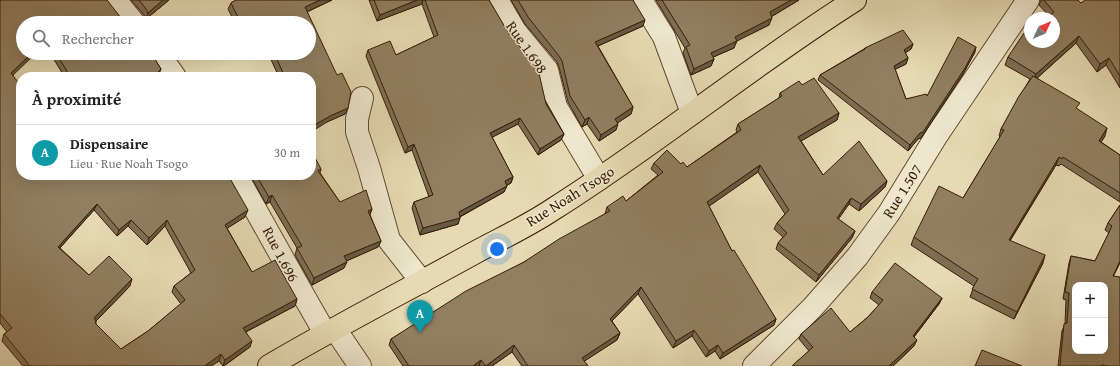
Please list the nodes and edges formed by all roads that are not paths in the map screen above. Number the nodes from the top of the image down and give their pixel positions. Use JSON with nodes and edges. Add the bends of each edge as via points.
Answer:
{"nodes":[{"id":1,"x":115,"y":0,"type":"edge"},
{"id":2,"x":497,"y":0,"type":"edge"},
{"id":3,"x":641,"y":0,"type":"edge"},
{"id":4,"x":855,"y":0,"type":"edge"},
{"id":5,"x":1028,"y":0,"type":"edge"},
{"id":6,"x":128,"y":16,"type":"edge"},
{"id":7,"x":163,"y":60,"type":"edge"},
{"id":8,"x":171,"y":72,"type":"edge"},
{"id":9,"x":362,"y":98,"type":"dead end"},
{"id":10,"x":692,"y":114,"type":"junction"},
{"id":11,"x":599,"y":179,"type":"junction"},
{"id":12,"x":239,"y":180,"type":"edge"},
{"id":13,"x":422,"y":282,"type":"junction"},
{"id":14,"x":330,"y":331,"type":"junction"},
{"id":15,"x":269,"y":366,"type":"edge"},
{"id":16,"x":360,"y":366,"type":"edge"},
{"id":17,"x":754,"y":366,"type":"edge"}],
"edges":[{"from":1,"to":6,"type":"street"},
{"from":2,"to":11,"type":"street","name":"Rue 1.698","via":[[514,31],[547,70],[556,107]]},
{"from":3,"to":10,"type":"street","via":[[664,37]]},
{"from":4,"to":10,"type":"main road","name":"Rue Noah Tsogo"},
{"from":5,"to":17,"type":"street","name":"Rue 1.507","via":[[937,135],[889,213],[857,257],[814,307]]},
{"from":7,"to":8,"type":"street"},
{"from":9,"to":13,"type":"street","via":[[357,132],[389,240]]},
{"from":10,"to":11,"type":"main road","name":"Rue Noah Tsogo"},
{"from":11,"to":13,"type":"main road","name":"Rue Noah Tsogo","via":[[554,210]]},
{"from":12,"to":14,"type":"street","name":"Rue 1.696","via":[[284,262]]},
{"from":13,"to":14,"type":"main road","name":"Rue Noah Tsogo"},
{"from":14,"to":15,"type":"main road","name":"Rue Noah Tsogo"},
{"from":14,"to":16,"type":"street","name":"Rue 1.696"}]}
